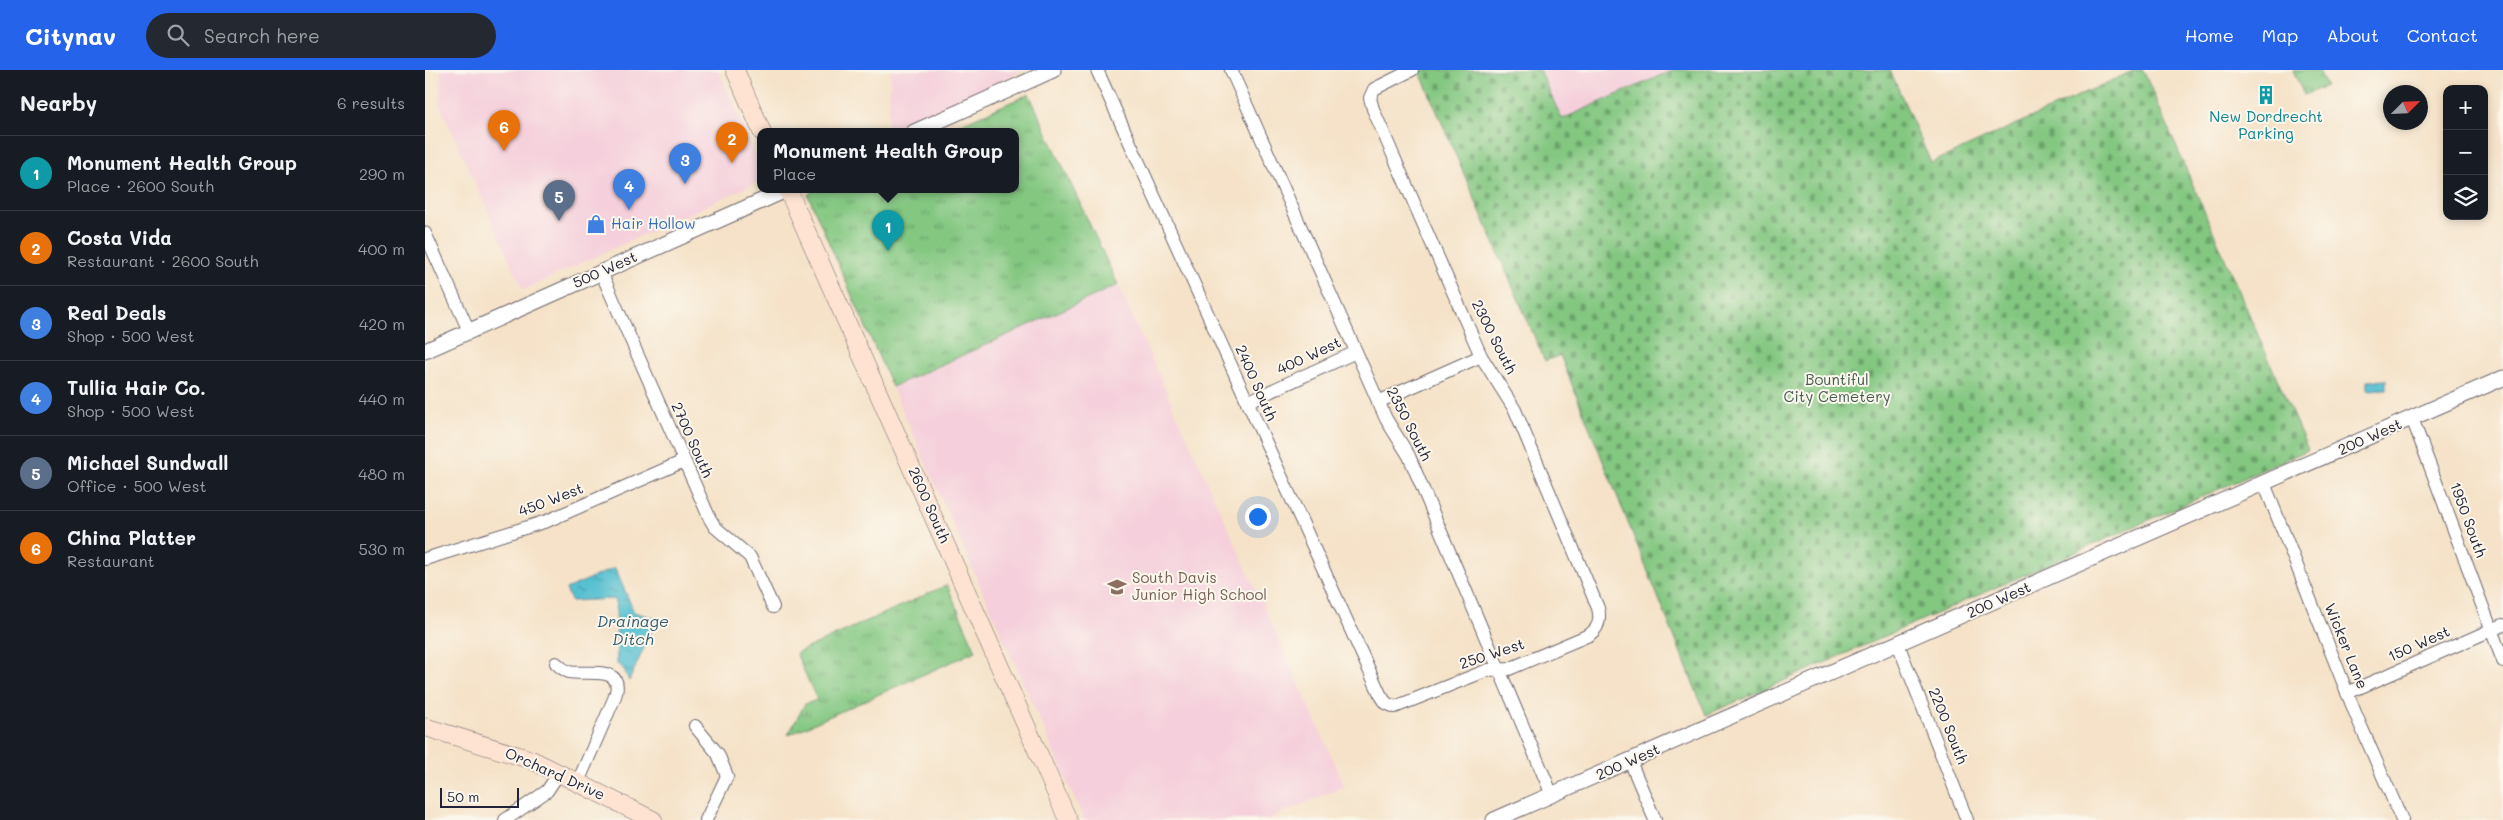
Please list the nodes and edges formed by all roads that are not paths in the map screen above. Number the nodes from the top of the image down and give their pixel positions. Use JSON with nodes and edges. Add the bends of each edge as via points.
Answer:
{"nodes":[{"id":1,"x":735,"y":70,"type":"edge"},
{"id":2,"x":1053,"y":70,"type":"edge"},
{"id":3,"x":1097,"y":70,"type":"edge"},
{"id":4,"x":1231,"y":70,"type":"edge"},
{"id":5,"x":1412,"y":70,"type":"edge"},
{"id":6,"x":760,"y":128,"type":"edge"},
{"id":7,"x":923,"y":128,"type":"edge"},
{"id":8,"x":780,"y":193,"type":"edge"},
{"id":9,"x":788,"y":193,"type":"edge"},
{"id":10,"x":425,"y":232,"type":"edge"},
{"id":11,"x":601,"y":272,"type":"junction"},
{"id":12,"x":469,"y":331,"type":"junction"},
{"id":13,"x":425,"y":351,"type":"edge"},
{"id":14,"x":1356,"y":352,"type":"junction"},
{"id":15,"x":1481,"y":356,"type":"junction"},
{"id":16,"x":2503,"y":378,"type":"edge"},
{"id":17,"x":1247,"y":402,"type":"junction"},
{"id":18,"x":1378,"y":402,"type":"junction"},
{"id":19,"x":2412,"y":418,"type":"junction"},
{"id":20,"x":684,"y":461,"type":"junction"},
{"id":21,"x":2264,"y":484,"type":"junction"},
{"id":22,"x":425,"y":559,"type":"edge"},
{"id":23,"x":773,"y":607,"type":"dead end"},
{"id":24,"x":1599,"y":623,"type":"joint"},
{"id":25,"x":2497,"y":627,"type":"edge"},
{"id":26,"x":1897,"y":644,"type":"junction"},
{"id":27,"x":2503,"y":661,"type":"edge"},
{"id":28,"x":556,"y":663,"type":"dead end"},
{"id":29,"x":1499,"y":669,"type":"junction"},
{"id":30,"x":2347,"y":693,"type":"junction"},
{"id":31,"x":1390,"y":706,"type":"joint"},
{"id":32,"x":695,"y":726,"type":"dead end"},
{"id":33,"x":425,"y":727,"type":"edge"},
{"id":34,"x":1630,"y":761,"type":"junction"},
{"id":35,"x":559,"y":773,"type":"junction"},
{"id":36,"x":578,"y":782,"type":"junction"},
{"id":37,"x":1552,"y":795,"type":"junction"},
{"id":38,"x":505,"y":820,"type":"edge"},
{"id":39,"x":653,"y":820,"type":"edge"},
{"id":40,"x":706,"y":820,"type":"edge"},
{"id":41,"x":1069,"y":820,"type":"edge"},
{"id":42,"x":1494,"y":820,"type":"edge"},
{"id":43,"x":1655,"y":820,"type":"edge"},
{"id":44,"x":1967,"y":820,"type":"edge"},
{"id":45,"x":2402,"y":820,"type":"edge"}],
"edges":[{"from":1,"to":6,"type":"main road"},
{"from":2,"to":7,"type":"street"},
{"from":3,"to":17,"type":"street","name":"2400 South"},
{"from":4,"to":14,"type":"street","name":"2350 South"},
{"from":5,"to":15,"type":"street","name":"2300 South","via":[[1377,86],[1371,93],[1373,109]]},
{"from":8,"to":11,"type":"street","name":"500 West"},
{"from":9,"to":41,"type":"main road","name":"2600 South"},
{"from":10,"to":12,"type":"street"},
{"from":11,"to":12,"type":"street","name":"500 West"},
{"from":11,"to":20,"type":"street","name":"2700 South"},
{"from":12,"to":13,"type":"street","name":"500 West"},
{"from":14,"to":17,"type":"street","name":"400 West"},
{"from":14,"to":18,"type":"street","name":"2350 South"},
{"from":15,"to":18,"type":"street"},
{"from":15,"to":24,"type":"street","name":"2300 South","via":[[1515,410],[1598,608]]},
{"from":16,"to":19,"type":"street","name":"200 West"},
{"from":17,"to":31,"type":"street","name":"2400 South","via":[[1380,694]]},
{"from":18,"to":29,"type":"street","name":"2350 South","via":[[1409,456]]},
{"from":19,"to":21,"type":"street","name":"200 West"},
{"from":19,"to":25,"type":"street","name":"1950 South"},
{"from":20,"to":22,"type":"street","name":"450 West","via":[[547,521]]},
{"from":20,"to":23,"type":"street","name":"2700 South","via":[[709,519],[750,557]]},
{"from":21,"to":26,"type":"street","name":"200 West"},
{"from":21,"to":30,"type":"street","name":"Wicker Lane"},
{"from":24,"to":29,"type":"street","name":"250 West","via":[[1589,635],[1509,669]]},
{"from":25,"to":27,"type":"street","name":"1950 South"},
{"from":25,"to":30,"type":"street","name":"150 West"},
{"from":26,"to":34,"type":"street","name":"200 West"},
{"from":26,"to":44,"type":"street","name":"2200 South"},
{"from":28,"to":36,"type":"street","via":[[568,671],[605,673],[617,686],[615,699]]},
{"from":29,"to":31,"type":"street","name":"250 West","via":[[1488,670],[1400,706]]},
{"from":29,"to":37,"type":"street","name":"2350 South"},
{"from":30,"to":45,"type":"street","name":"Wicker Lane"},
{"from":32,"to":40,"type":"street","via":[[718,754],[727,776]]},
{"from":33,"to":35,"type":"main road","name":"Orchard Drive","via":[[516,754]]},
{"from":34,"to":37,"type":"street","name":"200 West"},
{"from":34,"to":43,"type":"street"},
{"from":35,"to":36,"type":"main road","name":"Orchard Drive"},
{"from":35,"to":38,"type":"street","via":[[547,791]]},
{"from":36,"to":39,"type":"main road","name":"Orchard Drive"},
{"from":37,"to":42,"type":"street","name":"200 West"}]}
